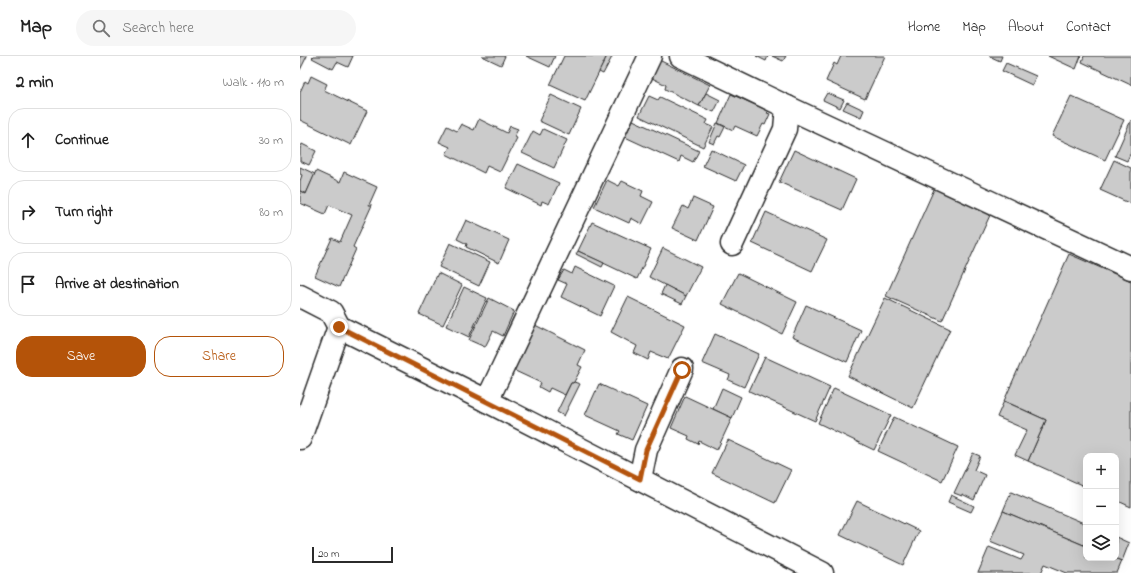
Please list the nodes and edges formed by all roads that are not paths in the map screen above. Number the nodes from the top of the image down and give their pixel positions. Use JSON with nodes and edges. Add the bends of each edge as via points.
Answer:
{"nodes":[{"id":1,"x":650,"y":56,"type":"edge"},
{"id":2,"x":681,"y":56,"type":"edge"},
{"id":3,"x":787,"y":108,"type":"junction"},
{"id":4,"x":732,"y":244,"type":"dead end"},
{"id":5,"x":1131,"y":268,"type":"edge"},
{"id":6,"x":300,"y":296,"type":"edge"},
{"id":7,"x":339,"y":327,"type":"junction"},
{"id":8,"x":682,"y":370,"type":"dead end"},
{"id":9,"x":487,"y":401,"type":"junction"},
{"id":10,"x":300,"y":438,"type":"edge"},
{"id":11,"x":640,"y":479,"type":"junction"},
{"id":12,"x":822,"y":573,"type":"edge"}],
"edges":[{"from":1,"to":9,"type":"street"},
{"from":2,"to":3,"type":"street"},
{"from":3,"to":4,"type":"street","via":[[784,130]]},
{"from":3,"to":5,"type":"street"},
{"from":6,"to":7,"type":"street","via":[[331,312]]},
{"from":7,"to":9,"type":"street"},
{"from":7,"to":10,"type":"street"},
{"from":8,"to":11,"type":"street","via":[[646,450]]},
{"from":9,"to":11,"type":"street"},
{"from":11,"to":12,"type":"street"}]}
